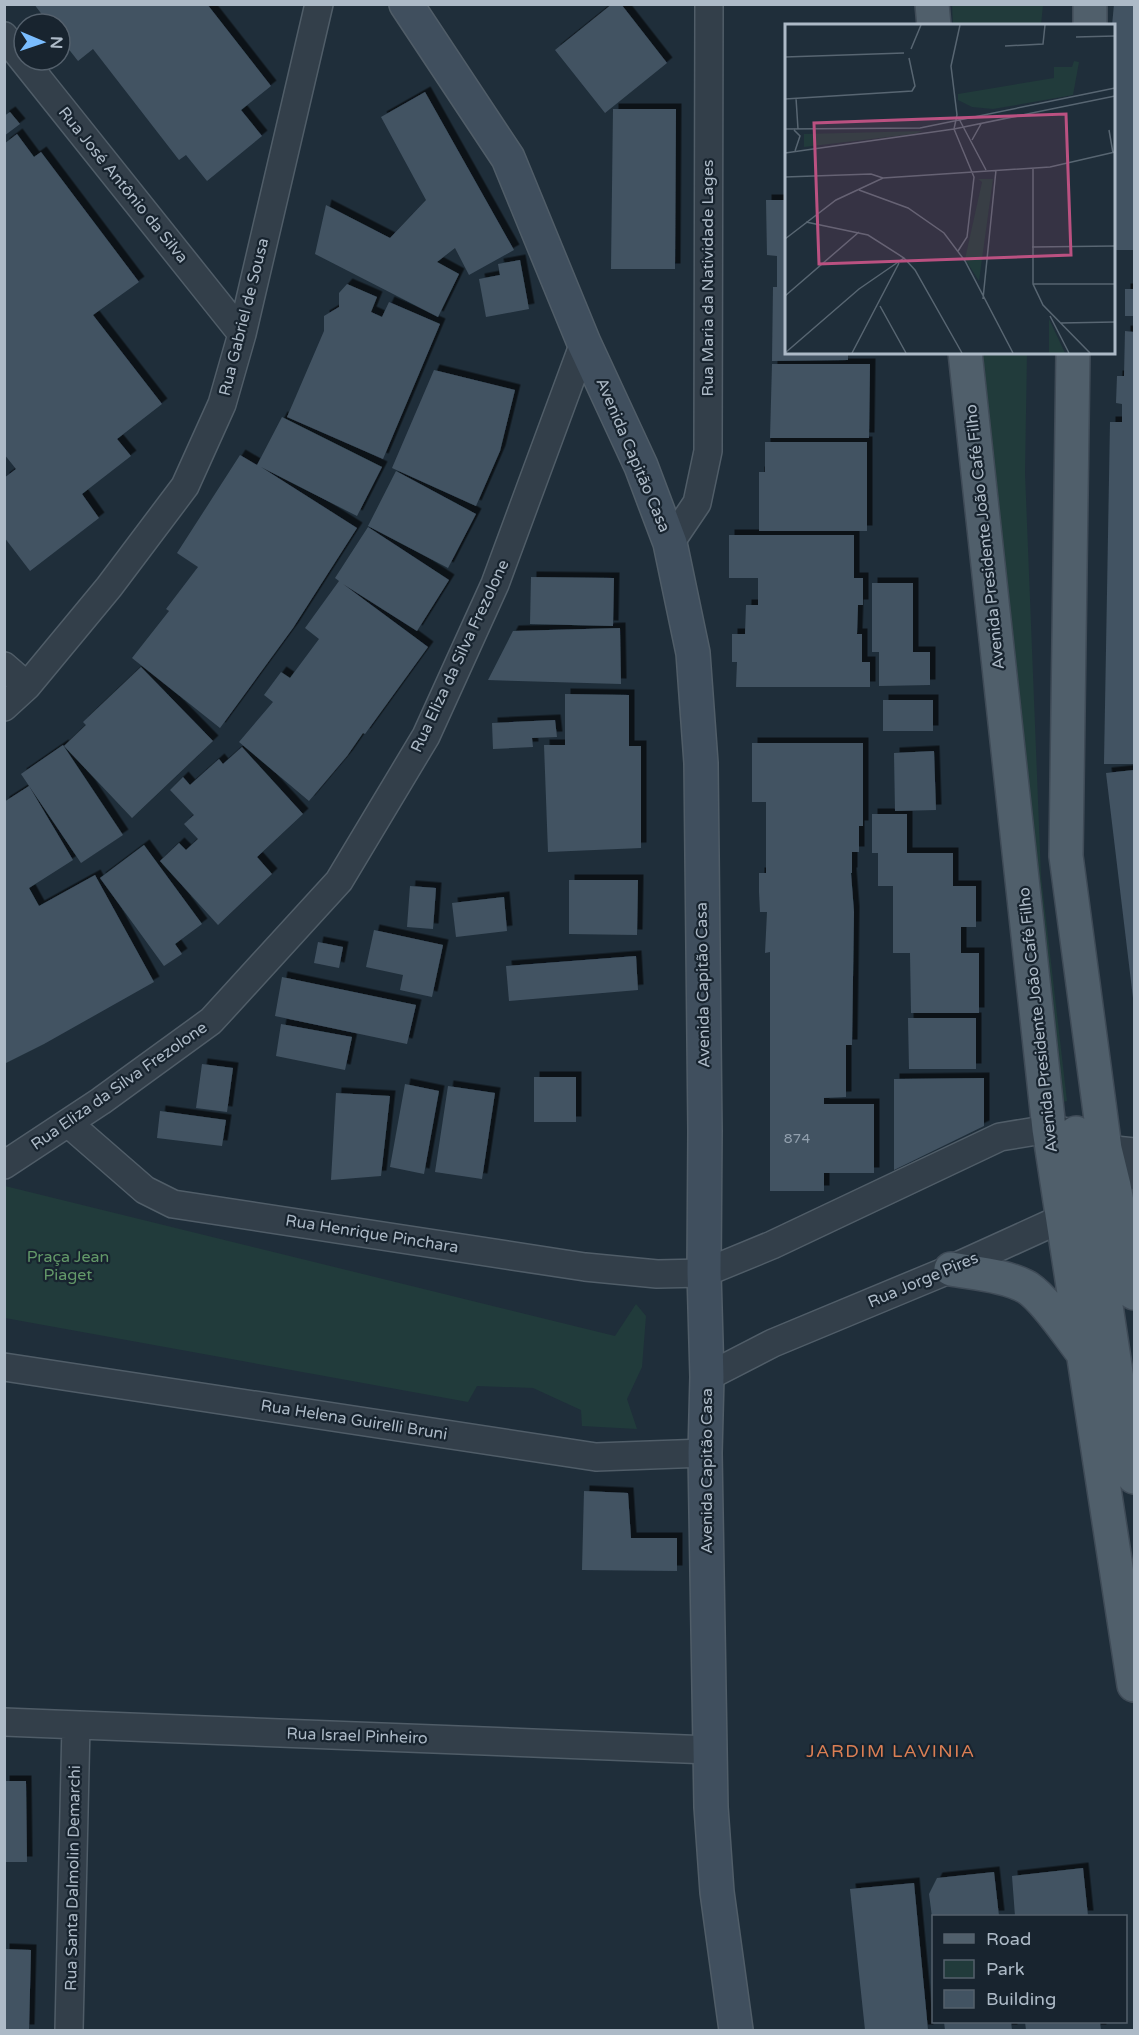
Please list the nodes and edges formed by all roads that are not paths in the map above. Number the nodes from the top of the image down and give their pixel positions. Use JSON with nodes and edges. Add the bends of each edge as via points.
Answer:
{"nodes":[{"id":1,"x":319,"y":4,"type":"edge"},
{"id":2,"x":406,"y":4,"type":"edge"},
{"id":3,"x":709,"y":4,"type":"edge"},
{"id":4,"x":932,"y":4,"type":"edge"},
{"id":5,"x":1090,"y":4,"type":"edge"},
{"id":6,"x":934,"y":24,"type":"edge"},
{"id":7,"x":1090,"y":24,"type":"edge"},
{"id":8,"x":4,"y":36,"type":"edge"},
{"id":9,"x":242,"y":334,"type":"junction"},
{"id":10,"x":585,"y":343,"type":"junction"},
{"id":11,"x":965,"y":354,"type":"edge"},
{"id":12,"x":1073,"y":354,"type":"edge"},
{"id":13,"x":670,"y":543,"type":"junction"},
{"id":14,"x":4,"y":666,"type":"edge"},
{"id":15,"x":27,"y":686,"type":"junction"},
{"id":16,"x":4,"y":707,"type":"edge"},
{"id":17,"x":68,"y":1124,"type":"junction"},
{"id":18,"x":1063,"y":1131,"type":"junction"},
{"id":19,"x":1120,"y":1150,"type":"edge"},
{"id":20,"x":4,"y":1166,"type":"edge"},
{"id":21,"x":1100,"y":1194,"type":"edge"},
{"id":22,"x":951,"y":1269,"type":"junction"},
{"id":23,"x":704,"y":1273,"type":"junction"},
{"id":24,"x":1134,"y":1293,"type":"edge"},
{"id":25,"x":1084,"y":1355,"type":"junction"},
{"id":26,"x":4,"y":1367,"type":"edge"},
{"id":27,"x":707,"y":1377,"type":"junction"},
{"id":28,"x":705,"y":1453,"type":"junction"},
{"id":29,"x":1134,"y":1477,"type":"edge"},
{"id":30,"x":1134,"y":1685,"type":"edge"},
{"id":31,"x":4,"y":1722,"type":"edge"},
{"id":32,"x":76,"y":1725,"type":"junction"},
{"id":33,"x":710,"y":1750,"type":"junction"},
{"id":34,"x":69,"y":2031,"type":"edge"},
{"id":35,"x":736,"y":2031,"type":"edge"}],
"edges":[{"from":1,"to":9,"type":"street","name":"Rua Gabriel de Sousa"},
{"from":2,"to":10,"type":"main road","name":"Avenida Capitão Casa","via":[[508,158]]},
{"from":3,"to":13,"type":"street","name":"Rua Maria da Natividade Lages","via":[[708,451],[697,503]]},
{"from":4,"to":6,"type":"main road"},
{"from":5,"to":7,"type":"main road"},
{"from":8,"to":9,"type":"street","name":"Rua José Antônio da Silva"},
{"from":9,"to":15,"type":"street","name":"Rua Gabriel de Sousa","via":[[222,404],[185,486]]},
{"from":10,"to":13,"type":"main road","name":"Avenida Capitão Casa","via":[[641,466]]},
{"from":10,"to":17,"type":"street","name":"Rua Eliza da Silva Frezolone","via":[[495,584],[426,736],[339,881],[211,1021]]},
{"from":11,"to":18,"type":"main road","name":"Avenida Presidente João Café Filho"},
{"from":12,"to":19,"type":"main road","name":"Avenida Presidente João Café Filho","via":[[1066,856]]},
{"from":13,"to":23,"type":"main road","name":"Avenida Capitão Casa","via":[[693,653],[701,763]]},
{"from":14,"to":15,"type":"street"},
{"from":15,"to":16,"type":"street","name":"Rua Gabriel de Sousa"},
{"from":17,"to":20,"type":"street","name":"Rua Eliza da Silva Frezolone"},
{"from":17,"to":23,"type":"street","name":"Rua Henrique Pinchara","via":[[145,1190],[173,1204],[585,1267],[657,1274]]},
{"from":18,"to":19,"type":"street"},
{"from":18,"to":21,"type":"main road","name":"Avenida Presidente João Café Filho"},
{"from":18,"to":23,"type":"street","via":[[1000,1137]]},
{"from":19,"to":21,"type":"main road","name":"Avenida Presidente João Café Filho"},
{"from":21,"to":22,"type":"street","name":"Rua Jorge Pires"},
{"from":21,"to":24,"type":"main road","name":"Avenida Presidente João Café Filho"},
{"from":21,"to":25,"type":"main road","name":"Avenida Presidente João Café Filho"},
{"from":21,"to":29,"type":"main road"},
{"from":22,"to":25,"type":"main road","via":[[1027,1288]]},
{"from":22,"to":27,"type":"street","name":"Rua Jorge Pires","via":[[774,1343]]},
{"from":23,"to":27,"type":"main road","name":"Avenida Capitão Casa"},
{"from":25,"to":30,"type":"main road","name":"Avenida Presidente João Café Filho"},
{"from":26,"to":28,"type":"street","name":"Rua Helena Guirelli Bruni","via":[[596,1456]]},
{"from":27,"to":28,"type":"main road","name":"Avenida Capitão Casa"},
{"from":28,"to":33,"type":"main road","name":"Avenida Capitão Casa"},
{"from":31,"to":32,"type":"street","name":"Rua Israel Pinheiro"},
{"from":32,"to":33,"type":"street","name":"Rua Israel Pinheiro"},
{"from":32,"to":34,"type":"street","name":"Rua Santa Dalmolin Demarchi"},
{"from":33,"to":35,"type":"main road","name":"Avenida Capitão Casa","via":[[717,1892]]}]}
